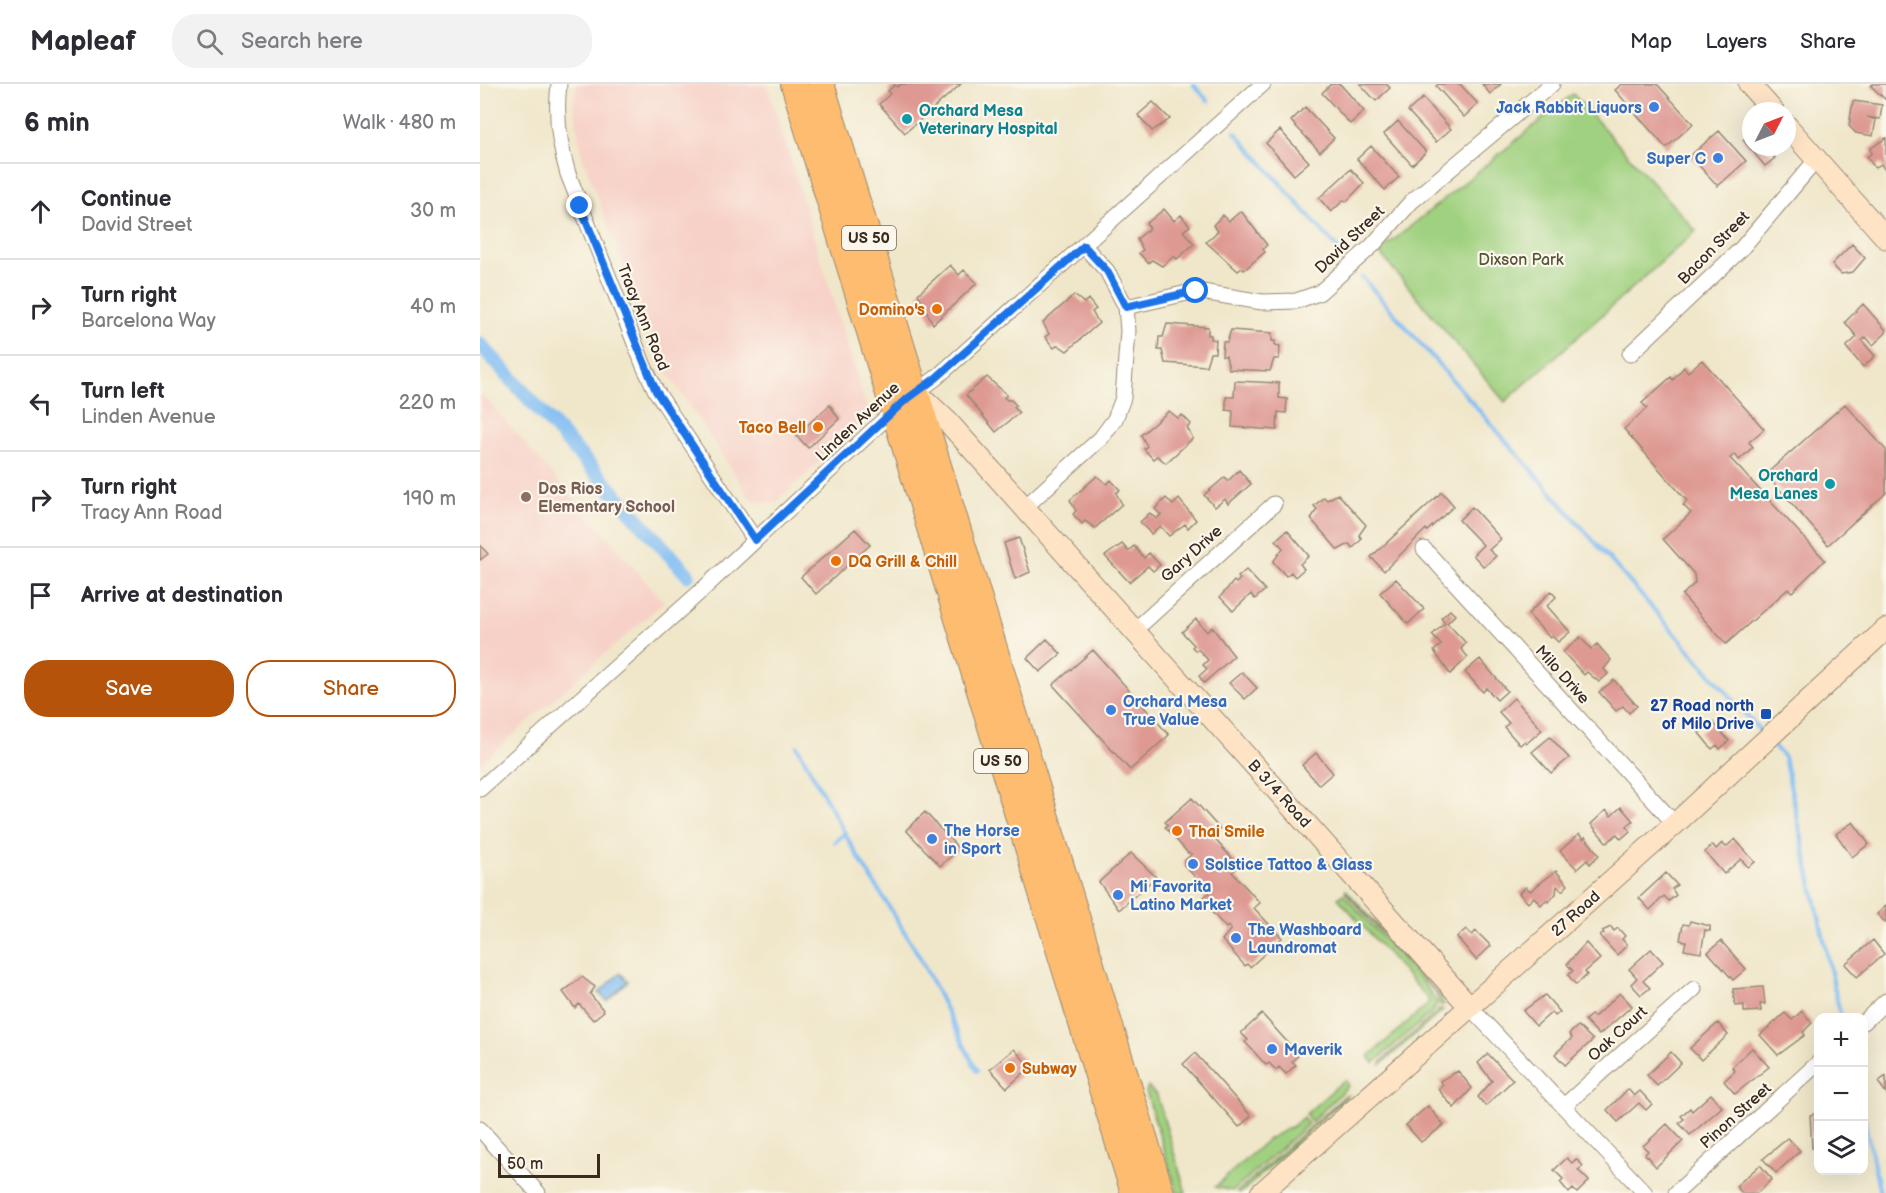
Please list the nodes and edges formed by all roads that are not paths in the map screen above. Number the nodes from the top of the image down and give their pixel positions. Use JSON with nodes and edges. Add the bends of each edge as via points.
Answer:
{"nodes":[{"id":1,"x":559,"y":84,"type":"edge"},
{"id":2,"x":794,"y":84,"type":"edge"},
{"id":3,"x":821,"y":84,"type":"edge"},
{"id":4,"x":1263,"y":84,"type":"edge"},
{"id":5,"x":1552,"y":84,"type":"edge"},
{"id":6,"x":1749,"y":84,"type":"edge"},
{"id":7,"x":1765,"y":102,"type":"edge"},
{"id":8,"x":1796,"y":136,"type":"edge"},
{"id":9,"x":1817,"y":159,"type":"junction"},
{"id":10,"x":1886,"y":238,"type":"edge"},
{"id":11,"x":1084,"y":246,"type":"junction"},
{"id":12,"x":1126,"y":307,"type":"junction"},
{"id":13,"x":1630,"y":354,"type":"dead end"},
{"id":14,"x":916,"y":392,"type":"junction"},
{"id":15,"x":894,"y":411,"type":"junction"},
{"id":16,"x":1274,"y":504,"type":"dead end"},
{"id":17,"x":1024,"y":508,"type":"junction"},
{"id":18,"x":755,"y":540,"type":"junction"},
{"id":19,"x":1424,"y":549,"type":"dead end"},
{"id":20,"x":1886,"y":629,"type":"edge"},
{"id":21,"x":1134,"y":630,"type":"junction"},
{"id":22,"x":480,"y":789,"type":"edge"},
{"id":23,"x":1675,"y":824,"type":"junction"},
{"id":24,"x":1694,"y":988,"type":"dead end"},
{"id":25,"x":1886,"y":1001,"type":"edge"},
{"id":26,"x":1470,"y":1007,"type":"junction"},
{"id":27,"x":1868,"y":1017,"type":"edge"},
{"id":28,"x":1814,"y":1067,"type":"edge"},
{"id":29,"x":1565,"y":1105,"type":"junction"},
{"id":30,"x":480,"y":1129,"type":"edge"},
{"id":31,"x":538,"y":1193,"type":"edge"},
{"id":32,"x":1134,"y":1193,"type":"edge"},
{"id":33,"x":1161,"y":1193,"type":"edge"},
{"id":34,"x":1261,"y":1193,"type":"edge"},
{"id":35,"x":1645,"y":1193,"type":"edge"},
{"id":36,"x":1676,"y":1193,"type":"edge"}],
"edges":[{"from":1,"to":18,"type":"street","name":"Tracy Ann Road","via":[[557,121],[565,165],[644,366],[656,391]]},
{"from":2,"to":15,"type":"highway","number":"US 50"},
{"from":3,"to":14,"type":"highway","number":"US 50"},
{"from":4,"to":11,"type":"street","name":"Linden Avenue"},
{"from":5,"to":12,"type":"street","name":"David Street","via":[[1411,202],[1372,246],[1318,293],[1296,301],[1262,302],[1196,291]]},
{"from":6,"to":7,"type":"street"},
{"from":8,"to":9,"type":"street"},
{"from":9,"to":10,"type":"street"},
{"from":9,"to":13,"type":"street","name":"Bacon Street","via":[[1740,249]]},
{"from":11,"to":12,"type":"street","via":[[1107,271]]},
{"from":11,"to":14,"type":"street","name":"Linden Avenue"},
{"from":12,"to":17,"type":"street","via":[[1125,385],[1115,419],[1101,438]]},
{"from":14,"to":15,"type":"street","name":"Linden Avenue"},
{"from":14,"to":17,"type":"street","name":"B 3/4 Road"},
{"from":14,"to":33,"type":"highway","number":"US 50"},
{"from":15,"to":18,"type":"street","name":"Linden Avenue"},
{"from":15,"to":32,"type":"highway","number":"US 50"},
{"from":16,"to":21,"type":"street","name":"Gary Drive"},
{"from":17,"to":21,"type":"street","name":"B 3/4 Road"},
{"from":18,"to":22,"type":"street","name":"Linden Avenue"},
{"from":19,"to":23,"type":"street","name":"Milo Drive"},
{"from":20,"to":23,"type":"street","name":"27 Road"},
{"from":21,"to":26,"type":"street","name":"B 3/4 Road"},
{"from":23,"to":26,"type":"street","name":"27 Road"},
{"from":24,"to":29,"type":"street","name":"Oak Court"},
{"from":25,"to":27,"type":"street"},
{"from":26,"to":29,"type":"street","name":"B 3/4 Road"},
{"from":26,"to":34,"type":"street","name":"27 Road"},
{"from":28,"to":36,"type":"street","name":"Pinon Street"},
{"from":29,"to":35,"type":"street","name":"B 3/4 Road"},
{"from":30,"to":31,"type":"street"}]}
